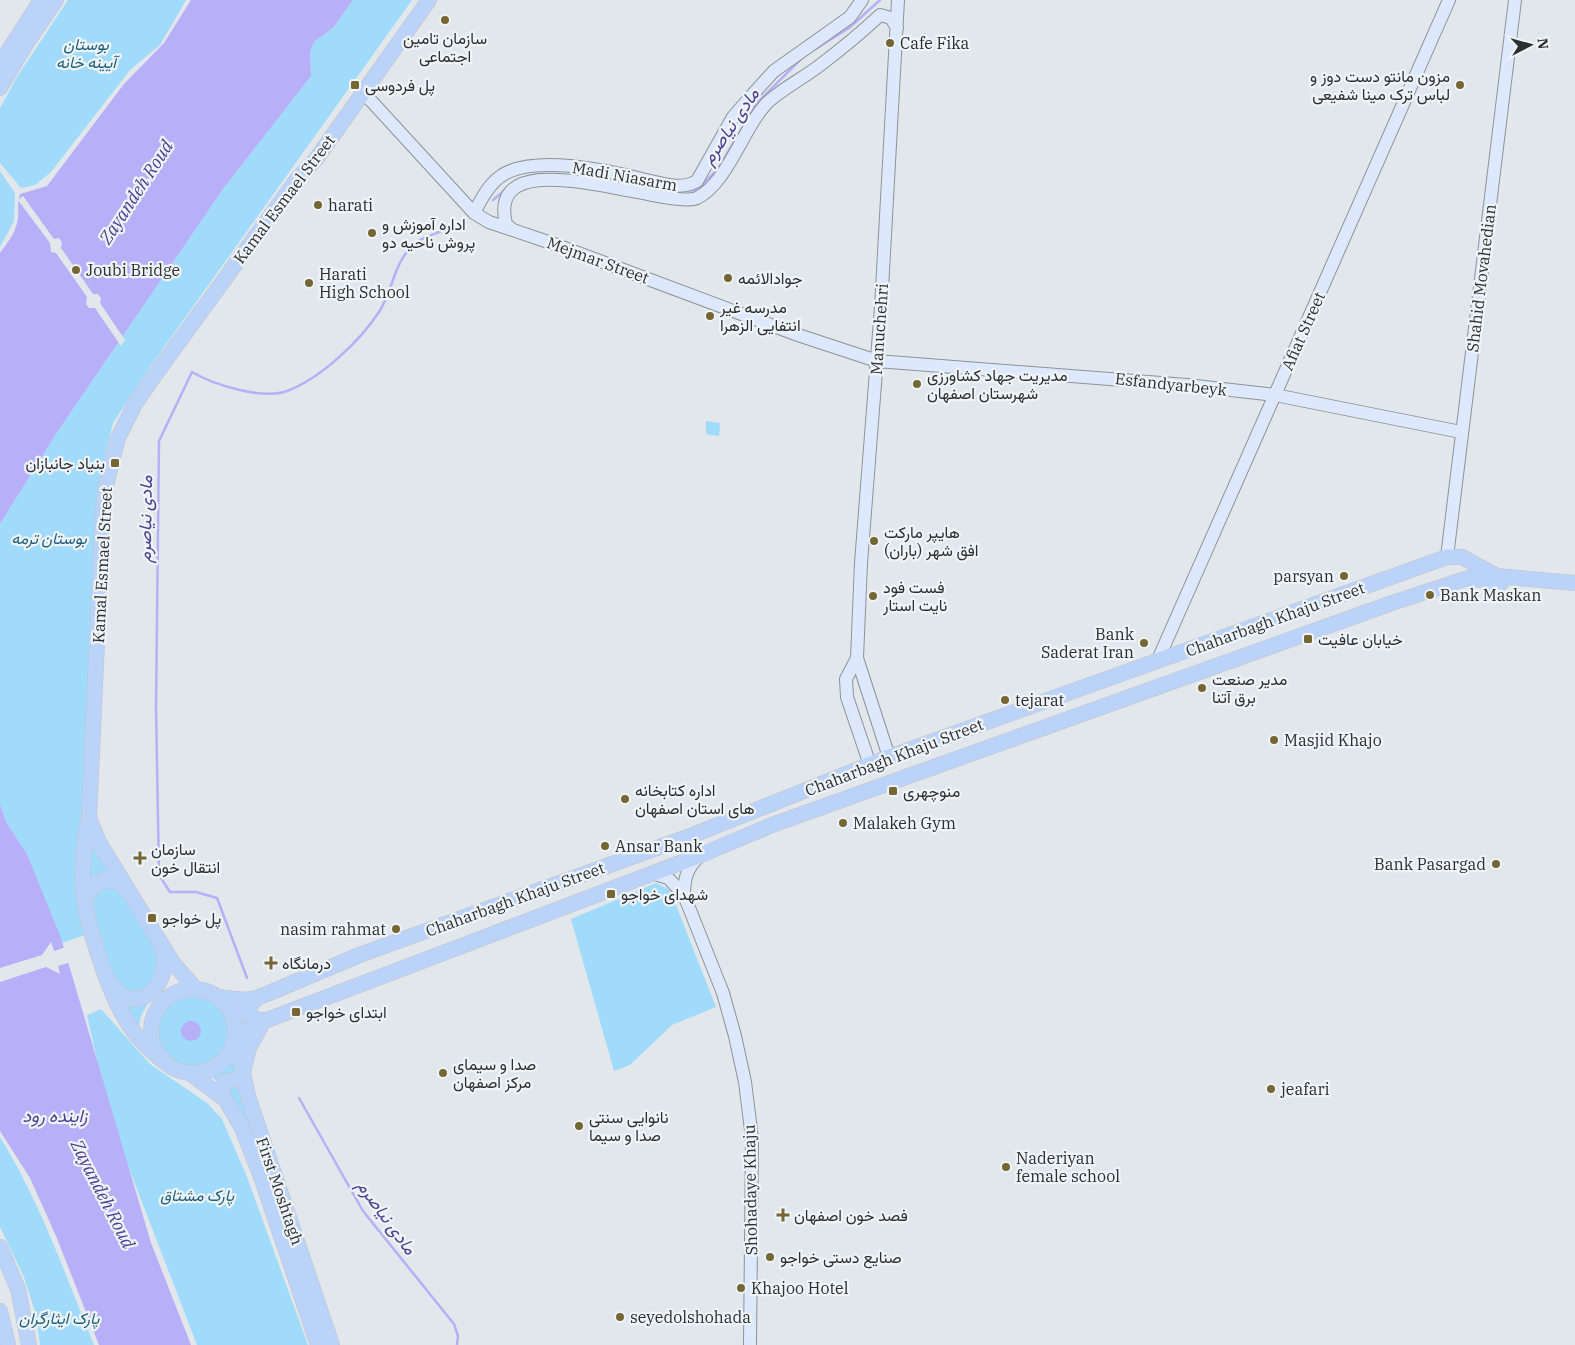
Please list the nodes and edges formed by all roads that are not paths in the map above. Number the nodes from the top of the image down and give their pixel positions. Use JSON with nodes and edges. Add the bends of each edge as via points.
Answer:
{"nodes":[{"id":1,"x":41,"y":0,"type":"edge"},
{"id":2,"x":56,"y":0,"type":"edge"},
{"id":3,"x":419,"y":0,"type":"edge"},
{"id":4,"x":429,"y":0,"type":"edge"},
{"id":5,"x":862,"y":0,"type":"edge"},
{"id":6,"x":898,"y":0,"type":"edge"},
{"id":7,"x":1449,"y":0,"type":"edge"},
{"id":8,"x":1515,"y":0,"type":"edge"},
{"id":9,"x":896,"y":28,"type":"junction"},
{"id":10,"x":4,"y":49,"type":"edge"},
{"id":11,"x":0,"y":64,"type":"edge"},
{"id":12,"x":0,"y":88,"type":"edge"},
{"id":13,"x":363,"y":92,"type":"junction"},
{"id":14,"x":298,"y":178,"type":"junction"},
{"id":15,"x":474,"y":213,"type":"junction"},
{"id":16,"x":514,"y":230,"type":"junction"},
{"id":17,"x":877,"y":361,"type":"junction"},
{"id":18,"x":1275,"y":395,"type":"junction"},
{"id":19,"x":1461,"y":432,"type":"junction"},
{"id":20,"x":1447,"y":557,"type":"junction"},
{"id":21,"x":1471,"y":562,"type":"junction"},
{"id":22,"x":1395,"y":576,"type":"junction"},
{"id":23,"x":1468,"y":578,"type":"junction"},
{"id":24,"x":1575,"y":583,"type":"edge"},
{"id":25,"x":1575,"y":590,"type":"edge"},
{"id":26,"x":1407,"y":598,"type":"junction"},
{"id":27,"x":1238,"y":632,"type":"junction"},
{"id":28,"x":1246,"y":656,"type":"junction"},
{"id":29,"x":857,"y":658,"type":"junction"},
{"id":30,"x":1157,"y":662,"type":"junction"},
{"id":31,"x":1102,"y":681,"type":"junction"},
{"id":32,"x":1109,"y":705,"type":"junction"},
{"id":33,"x":896,"y":756,"type":"junction"},
{"id":34,"x":870,"y":765,"type":"junction"},
{"id":35,"x":913,"y":775,"type":"junction"},
{"id":36,"x":89,"y":816,"type":"junction"},
{"id":37,"x":693,"y":835,"type":"junction"},
{"id":38,"x":645,"y":852,"type":"junction"},
{"id":39,"x":701,"y":855,"type":"junction"},
{"id":40,"x":652,"y":873,"type":"junction"},
{"id":41,"x":684,"y":896,"type":"junction"},
{"id":42,"x":133,"y":897,"type":"junction"},
{"id":43,"x":85,"y":903,"type":"junction"},
{"id":44,"x":160,"y":941,"type":"junction"},
{"id":45,"x":106,"y":975,"type":"junction"},
{"id":46,"x":196,"y":989,"type":"junction"},
{"id":47,"x":218,"y":997,"type":"junction"},
{"id":48,"x":257,"y":998,"type":"junction"},
{"id":49,"x":265,"y":1021,"type":"junction"},
{"id":50,"x":235,"y":1036,"type":"junction"},
{"id":51,"x":163,"y":1061,"type":"junction"},
{"id":52,"x":191,"y":1074,"type":"junction"},
{"id":53,"x":243,"y":1079,"type":"junction"},
{"id":54,"x":220,"y":1095,"type":"junction"},
{"id":55,"x":0,"y":1247,"type":"edge"},
{"id":56,"x":0,"y":1311,"type":"edge"},
{"id":57,"x":8,"y":1345,"type":"edge"},
{"id":58,"x":29,"y":1345,"type":"edge"},
{"id":59,"x":318,"y":1345,"type":"edge"},
{"id":60,"x":332,"y":1345,"type":"edge"},
{"id":61,"x":750,"y":1345,"type":"edge"}],
"edges":[{"from":1,"to":10,"type":"main road"},
{"from":2,"to":12,"type":"main road"},
{"from":3,"to":14,"type":"main road","via":[[308,152]]},
{"from":4,"to":13,"type":"main road","name":"Kamal Esmael Street"},
{"from":5,"to":15,"type":"street","name":"Madi Niasarm","via":[[850,17],[774,71],[733,117],[709,163],[697,181],[690,185],[680,187],[572,165],[526,167],[510,170],[493,183]]},
{"from":6,"to":9,"type":"street","name":"Manuchehri"},
{"from":7,"to":18,"type":"street","name":"Afiat Street"},
{"from":8,"to":19,"type":"street","name":"Shahid Movahedian"},
{"from":9,"to":16,"type":"street","name":"Madi Niasarm","via":[[891,18],[880,15],[819,66],[768,102],[712,185],[696,198],[553,180],[527,183],[515,188],[507,199],[506,224]]},
{"from":9,"to":17,"type":"street","name":"Manuchehri"},
{"from":10,"to":11,"type":"main road"},
{"from":13,"to":14,"type":"main road","name":"Kamal Esmael Street","via":[[316,159]]},
{"from":13,"to":15,"type":"street","name":"Mejmar Street"},
{"from":14,"to":36,"type":"main road","name":"Kamal Esmael Street","via":[[152,379],[118,438],[103,509]]},
{"from":15,"to":16,"type":"street","name":"Mejmar Street","via":[[488,222]]},
{"from":16,"to":17,"type":"street","name":"Mejmar Street"},
{"from":17,"to":18,"type":"street","name":"Esfandyarbeyk","via":[[1177,384]]},
{"from":17,"to":29,"type":"street","name":"Manuchehri"},
{"from":18,"to":19,"type":"street","name":"Esfandyarbeyk"},
{"from":18,"to":30,"type":"street","name":"Afiat Street"},
{"from":19,"to":20,"type":"street","name":"Shahid Movahedian"},
{"from":20,"to":21,"type":"main road","via":[[1462,557]]},
{"from":20,"to":22,"type":"main road","name":"Chaharbagh Khaju Street"},
{"from":21,"to":23,"type":"main road","via":[[1474,571]]},
{"from":21,"to":24,"type":"main road","via":[[1497,576]]},
{"from":22,"to":26,"type":"main road","via":[[1395,589]]},
{"from":22,"to":27,"type":"main road","name":"Chaharbagh Khaju Street"},
{"from":23,"to":25,"type":"main road","name":"Chaharbagh Khaju Street"},
{"from":23,"to":26,"type":"main road","name":"Chaharbagh Khaju Street"},
{"from":26,"to":28,"type":"main road","name":"Chaharbagh Khaju Street"},
{"from":27,"to":28,"type":"main road"},
{"from":27,"to":30,"type":"main road","name":"Chaharbagh Khaju Street"},
{"from":28,"to":32,"type":"main road","name":"Chaharbagh Khaju Street"},
{"from":29,"to":33,"type":"street"},
{"from":29,"to":34,"type":"street","via":[[846,679],[847,697]]},
{"from":30,"to":31,"type":"main road","name":"Chaharbagh Khaju Street"},
{"from":31,"to":32,"type":"main road","via":[[1098,692],[1100,700]]},
{"from":31,"to":33,"type":"main road","name":"Chaharbagh Khaju Street"},
{"from":32,"to":35,"type":"main road","name":"Chaharbagh Khaju Street"},
{"from":33,"to":34,"type":"main road","name":"Chaharbagh Khaju Street"},
{"from":33,"to":35,"type":"main road","via":[[908,753],[917,760],[917,771]]},
{"from":34,"to":37,"type":"main road","name":"Chaharbagh Khaju Street"},
{"from":35,"to":39,"type":"main road","name":"Chaharbagh Khaju Street","via":[[772,825]]},
{"from":36,"to":42,"type":"main road","name":"Kamal Esmael Street","via":[[100,844]]},
{"from":36,"to":43,"type":"main road","via":[[83,852]]},
{"from":37,"to":38,"type":"main road","name":"Chaharbagh Khaju Street"},
{"from":37,"to":39,"type":"main road","via":[[703,843]]},
{"from":38,"to":40,"type":"main road","via":[[642,865]]},
{"from":38,"to":48,"type":"main road","name":"Chaharbagh Khaju Street","via":[[371,951]]},
{"from":39,"to":40,"type":"main road","name":"Chaharbagh Khaju Street"},
{"from":39,"to":41,"type":"street","via":[[688,871]]},
{"from":40,"to":41,"type":"street","via":[[668,878]]},
{"from":40,"to":49,"type":"main road","name":"Chaharbagh Khaju Street"},
{"from":41,"to":61,"type":"street","name":"Shohadaye Khaju","via":[[723,993],[745,1082],[752,1138]]},
{"from":42,"to":43,"type":"main road","via":[[121,884],[109,879],[91,888]]},
{"from":42,"to":44,"type":"main road","name":"Kamal Esmael Street"},
{"from":43,"to":45,"type":"main road"},
{"from":44,"to":45,"type":"main road","via":[[166,968],[160,982],[148,994],[134,999],[120,996]]},
{"from":44,"to":46,"type":"main road","name":"Kamal Esmael Street","via":[[179,971]]},
{"from":45,"to":51,"type":"main road","via":[[130,1026]]},
{"from":46,"to":47,"type":"main road"},
{"from":46,"to":51,"type":"main road","via":[[178,991],[156,1009],[150,1027],[151,1036]]},
{"from":47,"to":48,"type":"main road","name":"Chaharbagh Khaju Street","via":[[234,1000]]},
{"from":47,"to":50,"type":"main road","via":[[233,1018]]},
{"from":48,"to":49,"type":"main road","via":[[246,1010],[247,1016]]},
{"from":49,"to":50,"type":"main road","name":"Chaharbagh Khaju Street"},
{"from":49,"to":53,"type":"main road","via":[[249,1048]]},
{"from":50,"to":52,"type":"main road","via":[[230,1051],[220,1063],[212,1069]]},
{"from":50,"to":53,"type":"main road","name":"First Moshtagh"},
{"from":51,"to":52,"type":"main road"},
{"from":52,"to":54,"type":"main road","name":"First Moshtagh"},
{"from":53,"to":54,"type":"main road","via":[[230,1079],[220,1088]]},
{"from":53,"to":60,"type":"main road","name":"First Moshtagh"},
{"from":54,"to":59,"type":"main road","name":"First Moshtagh","via":[[247,1141]]},
{"from":55,"to":58,"type":"main road","via":[[18,1290]]},
{"from":56,"to":57,"type":"main road"}]}
